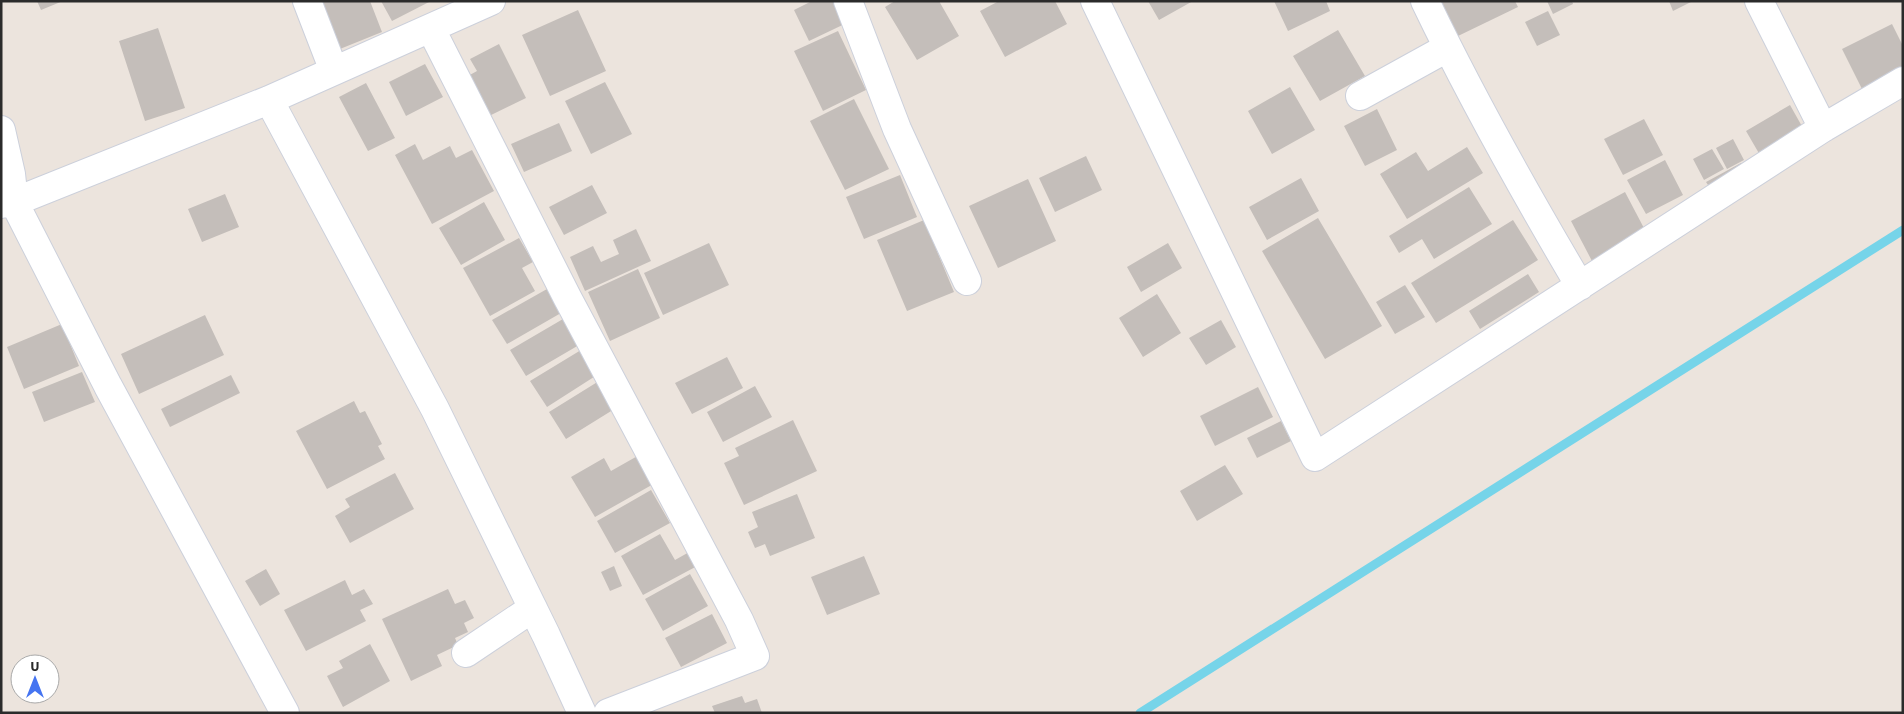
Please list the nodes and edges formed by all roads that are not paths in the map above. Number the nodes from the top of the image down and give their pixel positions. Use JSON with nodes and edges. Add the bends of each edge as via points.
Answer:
{"nodes":[{"id":1,"x":306,"y":1,"type":"edge"},
{"id":2,"x":491,"y":1,"type":"edge"},
{"id":3,"x":848,"y":1,"type":"edge"},
{"id":4,"x":1095,"y":1,"type":"edge"},
{"id":5,"x":1426,"y":1,"type":"edge"},
{"id":6,"x":1759,"y":1,"type":"edge"},
{"id":7,"x":430,"y":29,"type":"junction"},
{"id":8,"x":1447,"y":48,"type":"junction"},
{"id":9,"x":334,"y":72,"type":"junction"},
{"id":10,"x":1903,"y":81,"type":"edge"},
{"id":11,"x":1360,"y":96,"type":"dead end"},
{"id":12,"x":269,"y":100,"type":"junction"},
{"id":13,"x":1823,"y":128,"type":"junction"},
{"id":14,"x":1,"y":130,"type":"edge"},
{"id":15,"x":7,"y":203,"type":"edge"},
{"id":16,"x":967,"y":281,"type":"dead end"},
{"id":17,"x":1580,"y":286,"type":"junction"},
{"id":18,"x":533,"y":608,"type":"junction"},
{"id":19,"x":466,"y":653,"type":"dead end"},
{"id":20,"x":285,"y":713,"type":"edge"},
{"id":21,"x":582,"y":713,"type":"edge"},
{"id":22,"x":608,"y":713,"type":"edge"}],
"edges":[{"from":1,"to":9,"type":"street"},
{"from":2,"to":7,"type":"street"},
{"from":3,"to":16,"type":"street","via":[[897,129]]},
{"from":4,"to":17,"type":"street","via":[[1315,457]]},
{"from":5,"to":8,"type":"street"},
{"from":6,"to":13,"type":"street"},
{"from":7,"to":9,"type":"street"},
{"from":7,"to":22,"type":"street","via":[[755,656]]},
{"from":8,"to":11,"type":"street"},
{"from":8,"to":17,"type":"street","via":[[1511,168]]},
{"from":9,"to":12,"type":"street"},
{"from":10,"to":13,"type":"street"},
{"from":12,"to":15,"type":"street"},
{"from":12,"to":18,"type":"street","via":[[435,409]]},
{"from":13,"to":17,"type":"street"},
{"from":14,"to":15,"type":"street","via":[[11,174]]},
{"from":15,"to":20,"type":"street"},
{"from":18,"to":19,"type":"street"},
{"from":18,"to":21,"type":"street"}]}
